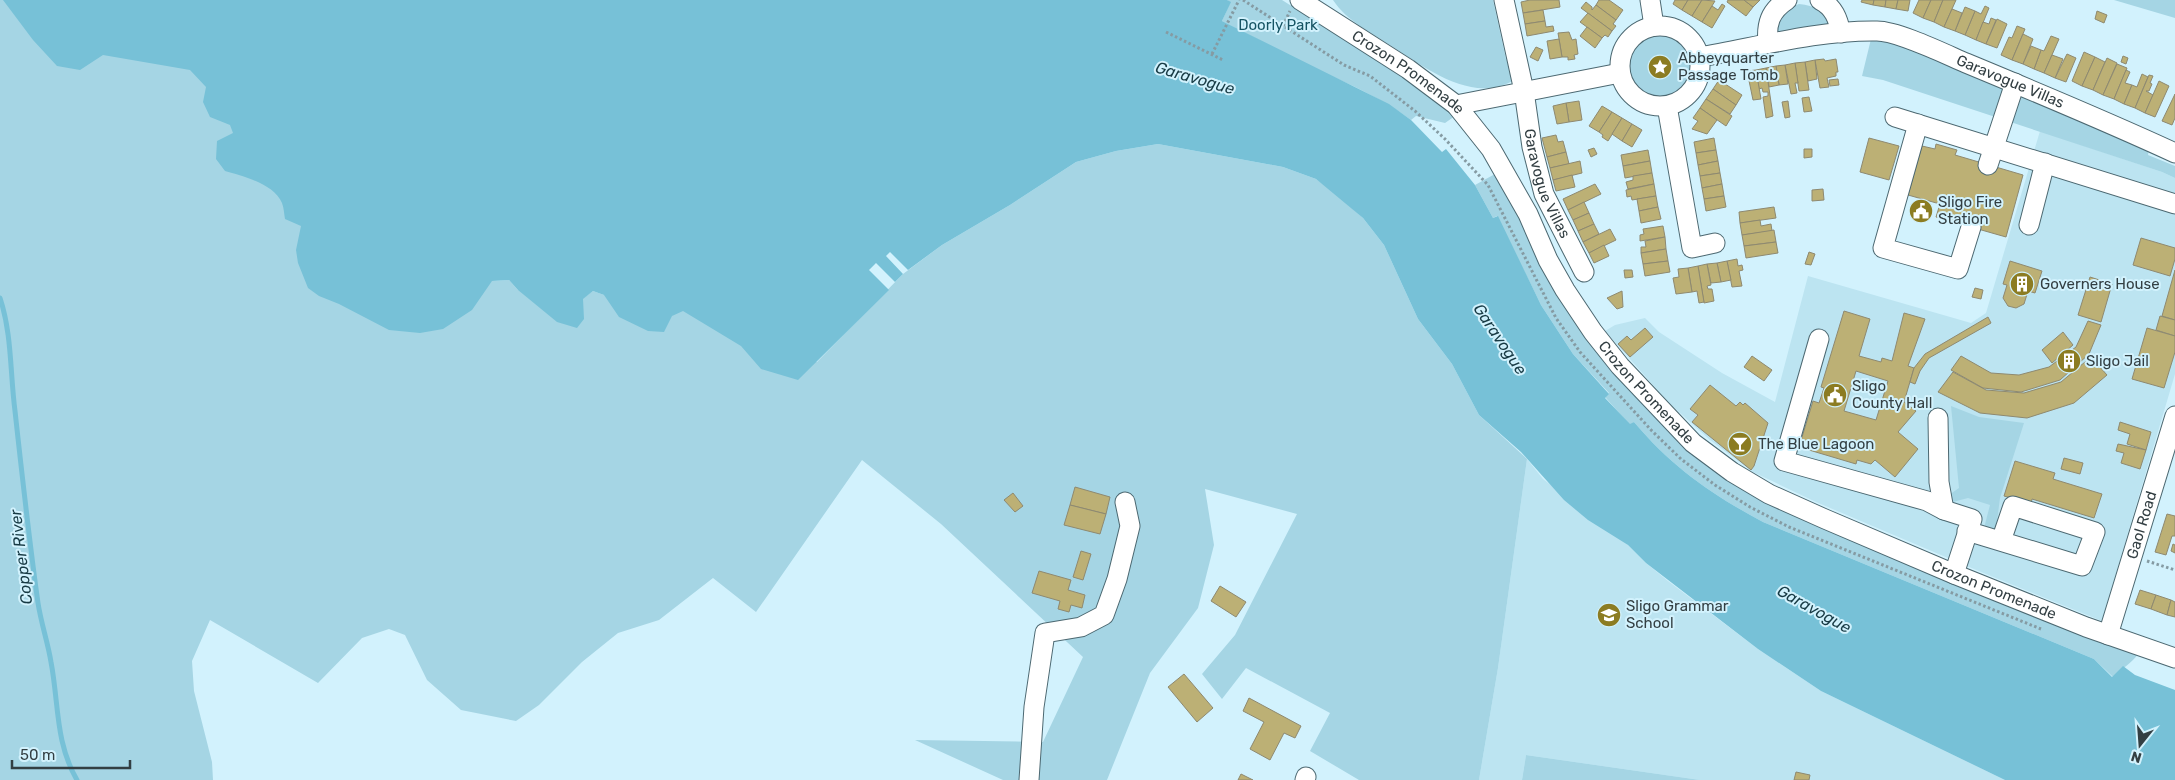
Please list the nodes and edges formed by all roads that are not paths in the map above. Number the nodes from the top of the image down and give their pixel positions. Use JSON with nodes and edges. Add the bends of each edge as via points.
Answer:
{"nodes":[{"id":1,"x":1504,"y":0,"type":"edge"},
{"id":2,"x":1650,"y":0,"type":"edge"},
{"id":3,"x":1787,"y":0,"type":"edge"},
{"id":4,"x":1820,"y":0,"type":"edge"},
{"id":5,"x":1305,"y":2,"type":"edge"},
{"id":6,"x":1654,"y":26,"type":"junction"},
{"id":7,"x":1841,"y":33,"type":"junction"},
{"id":8,"x":1768,"y":43,"type":"junction"},
{"id":9,"x":1700,"y":57,"type":"junction"},
{"id":10,"x":1620,"y":72,"type":"junction"},
{"id":11,"x":2014,"y":83,"type":"junction"},
{"id":12,"x":1524,"y":91,"type":"junction"},
{"id":13,"x":1456,"y":105,"type":"junction"},
{"id":14,"x":1667,"y":106,"type":"junction"},
{"id":15,"x":1895,"y":117,"type":"dead end"},
{"id":16,"x":1918,"y":124,"type":"junction"},
{"id":17,"x":2175,"y":153,"type":"edge"},
{"id":18,"x":1992,"y":156,"type":"junction"},
{"id":19,"x":2045,"y":163,"type":"junction"},
{"id":20,"x":2175,"y":204,"type":"edge"},
{"id":21,"x":2029,"y":225,"type":"dead end"},
{"id":22,"x":1971,"y":227,"type":"dead end"},
{"id":23,"x":1715,"y":243,"type":"dead end"},
{"id":24,"x":1584,"y":272,"type":"dead end"},
{"id":25,"x":1819,"y":339,"type":"dead end"},
{"id":26,"x":2175,"y":416,"type":"edge"},
{"id":27,"x":1938,"y":418,"type":"dead end"},
{"id":28,"x":2167,"y":472,"type":"edge"},
{"id":29,"x":1125,"y":502,"type":"dead end"},
{"id":30,"x":1944,"y":510,"type":"junction"},
{"id":31,"x":1967,"y":531,"type":"junction"},
{"id":32,"x":2001,"y":541,"type":"junction"},
{"id":33,"x":1954,"y":574,"type":"junction"},
{"id":34,"x":2108,"y":635,"type":"junction"},
{"id":35,"x":2175,"y":658,"type":"edge"},
{"id":36,"x":1029,"y":780,"type":"edge"}],
"edges":[{"from":1,"to":12,"type":"street","name":"Garavogue Villas"},
{"from":2,"to":6,"type":"street"},
{"from":3,"to":8,"type":"street","via":[[1769,18]]},
{"from":4,"to":7,"type":"street","via":[[1832,9],[1839,20]]},
{"from":5,"to":13,"type":"street","name":"Crozon Promenade"},
{"from":6,"to":9,"type":"street","via":[[1672,27],[1685,33]]},
{"from":6,"to":10,"type":"street","via":[[1637,32],[1628,42],[1621,55]]},
{"from":7,"to":8,"type":"street","name":"Garavogue Villas"},
{"from":7,"to":11,"type":"street","name":"Garavogue Villas","via":[[1879,30]]},
{"from":8,"to":9,"type":"street","name":"Garavogue Villas"},
{"from":9,"to":14,"type":"street","via":[[1701,71],[1696,86],[1686,98]]},
{"from":10,"to":12,"type":"street"},
{"from":10,"to":14,"type":"street","via":[[1625,88],[1635,98],[1649,106]]},
{"from":11,"to":17,"type":"street","name":"Garavogue Villas"},
{"from":11,"to":18,"type":"street"},
{"from":12,"to":13,"type":"street"},
{"from":12,"to":24,"type":"street","name":"Garavogue Villas","via":[[1532,147],[1544,194]]},
{"from":13,"to":33,"type":"street","name":"Crozon Promenade","via":[[1491,149],[1528,214],[1548,260],[1593,332],[1620,366],[1694,443],[1732,472],[1769,494]]},
{"from":14,"to":23,"type":"street","via":[[1692,248]]},
{"from":15,"to":16,"type":"street"},
{"from":16,"to":18,"type":"street"},
{"from":16,"to":22,"type":"street","via":[[1883,248],[1958,269]]},
{"from":18,"to":19,"type":"street"},
{"from":19,"to":20,"type":"street"},
{"from":19,"to":21,"type":"street"},
{"from":25,"to":30,"type":"street","via":[[1784,462],[1927,501]]},
{"from":26,"to":28,"type":"street","name":"Gaol Road"},
{"from":27,"to":30,"type":"street","via":[[1939,482]]},
{"from":28,"to":34,"type":"street","name":"Gaol Road","via":[[2133,557]]},
{"from":29,"to":36,"type":"street","via":[[1130,526],[1104,615],[1081,627],[1045,633],[1034,707]]},
{"from":30,"to":31,"type":"street","via":[[1972,519]]},
{"from":31,"to":32,"type":"street"},
{"from":31,"to":33,"type":"street"},
{"from":32,"to":32,"type":"street","via":[[2013,506],[2095,532],[2082,566]]},
{"from":33,"to":34,"type":"street","name":"Crozon Promenade"},
{"from":34,"to":35,"type":"street","name":"Crozon Promenade"}]}
